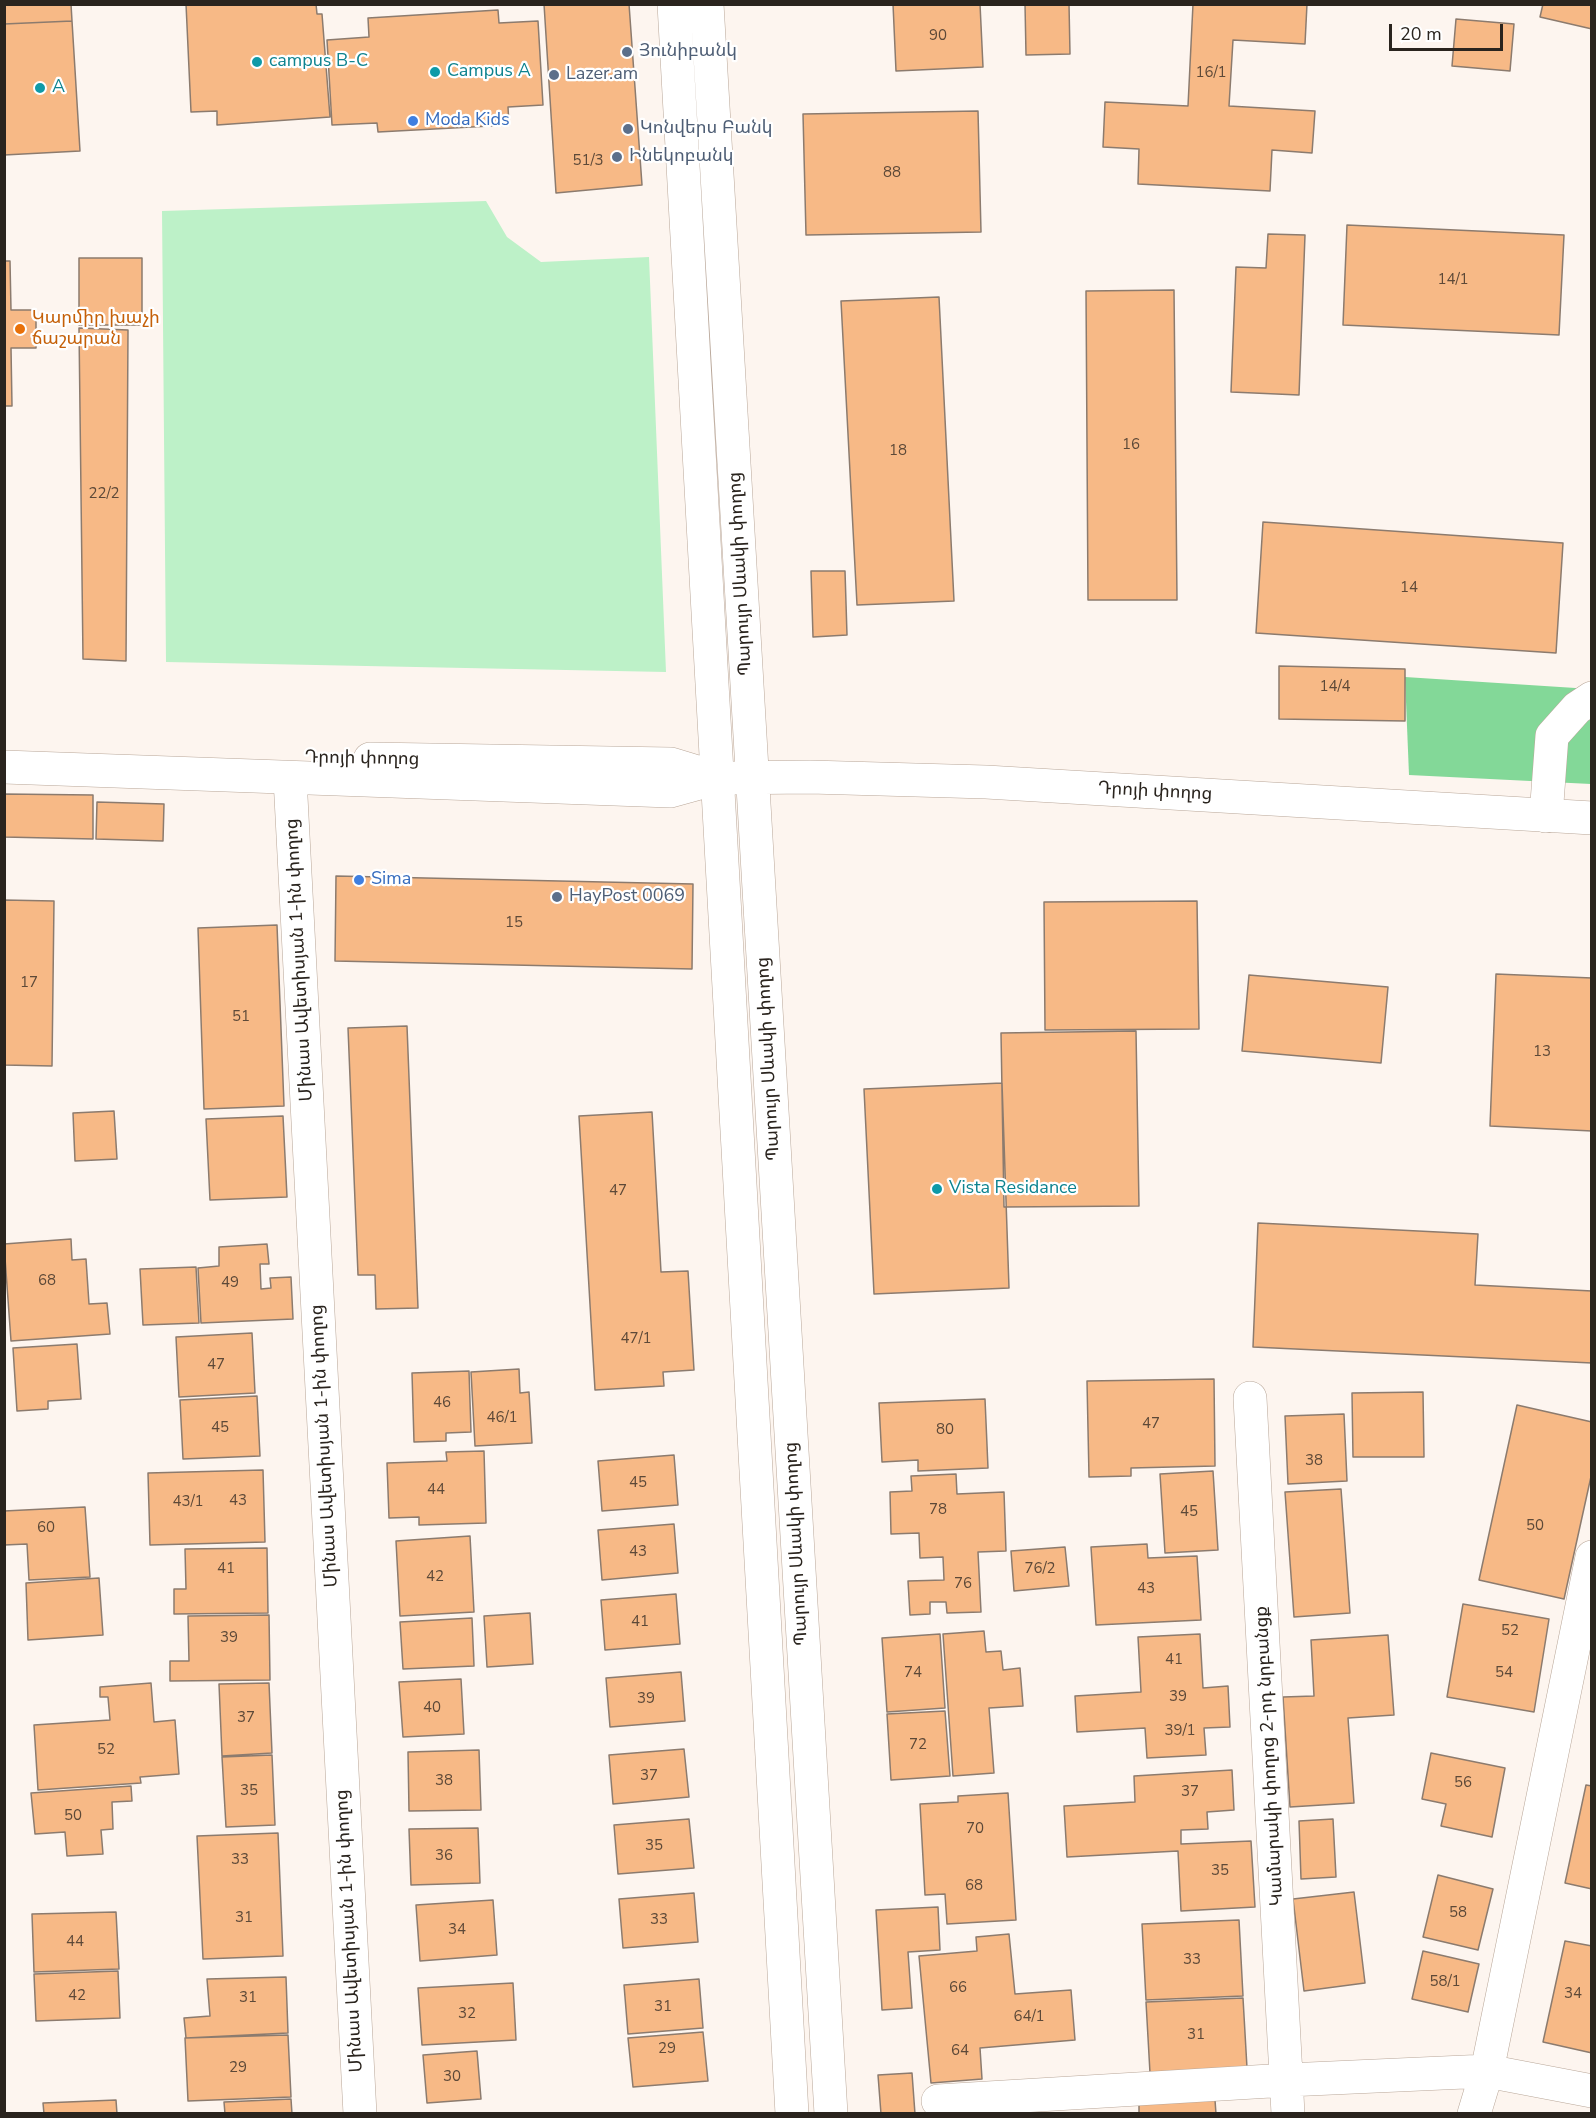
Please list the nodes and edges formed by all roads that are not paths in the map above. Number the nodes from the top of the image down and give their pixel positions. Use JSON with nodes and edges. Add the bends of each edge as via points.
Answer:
{"nodes":[{"id":1,"x":674,"y":4,"type":"edge"},
{"id":2,"x":707,"y":4,"type":"edge"},
{"id":3,"x":1592,"y":698,"type":"edge"},
{"id":4,"x":4,"y":747,"type":"edge"},
{"id":5,"x":4,"y":767,"type":"edge"},
{"id":6,"x":290,"y":778,"type":"junction"},
{"id":7,"x":717,"y":778,"type":"junction"},
{"id":8,"x":753,"y":778,"type":"junction"},
{"id":9,"x":1546,"y":816,"type":"junction"},
{"id":10,"x":1592,"y":818,"type":"edge"},
{"id":11,"x":1250,"y":1398,"type":"dead end"},
{"id":12,"x":1592,"y":1557,"type":"edge"},
{"id":13,"x":1488,"y":2071,"type":"junction"},
{"id":14,"x":1287,"y":2080,"type":"junction"},
{"id":15,"x":1592,"y":2091,"type":"edge"},
{"id":16,"x":938,"y":2101,"type":"dead end"},
{"id":17,"x":360,"y":2114,"type":"edge"},
{"id":18,"x":792,"y":2114,"type":"edge"},
{"id":19,"x":831,"y":2114,"type":"edge"},
{"id":20,"x":1288,"y":2114,"type":"edge"},
{"id":21,"x":1474,"y":2114,"type":"edge"}],
"edges":[{"from":1,"to":7,"type":"street","name":"Պարույր Սևակի փողոց"},
{"from":2,"to":8,"type":"street","name":"Պարույր Սևակի փողոց"},
{"from":3,"to":9,"type":"street","via":[[1577,708],[1552,736]]},
{"from":4,"to":7,"type":"street","name":"Դրոյի փողոց","via":[[671,764]]},
{"from":5,"to":6,"type":"street","name":"Դրոյի փողոց"},
{"from":6,"to":7,"type":"street","name":"Դրոյի փողոց","via":[[670,790]]},
{"from":6,"to":17,"type":"street","name":"Մինաս Ավետիսյան 1-ին փողոց"},
{"from":7,"to":8,"type":"street","name":"Դրոյի փողոց"},
{"from":7,"to":18,"type":"street","name":"Պարույր Սևակի փողոց"},
{"from":8,"to":9,"type":"street","name":"Դրոյի փողոց","via":[[986,782]]},
{"from":8,"to":19,"type":"street","name":"Պարույր Սևակի փողոց"},
{"from":9,"to":10,"type":"street","name":"Դրոյի փողոց"},
{"from":11,"to":14,"type":"street","name":"Կամարակի փողոց 2-րդ նրբանցք"},
{"from":12,"to":13,"type":"street"},
{"from":13,"to":14,"type":"street"},
{"from":13,"to":15,"type":"street"},
{"from":13,"to":21,"type":"street"},
{"from":14,"to":16,"type":"street"},
{"from":14,"to":20,"type":"street","name":"Կամարակի փողոց 2-րդ նրբանցք"}]}
